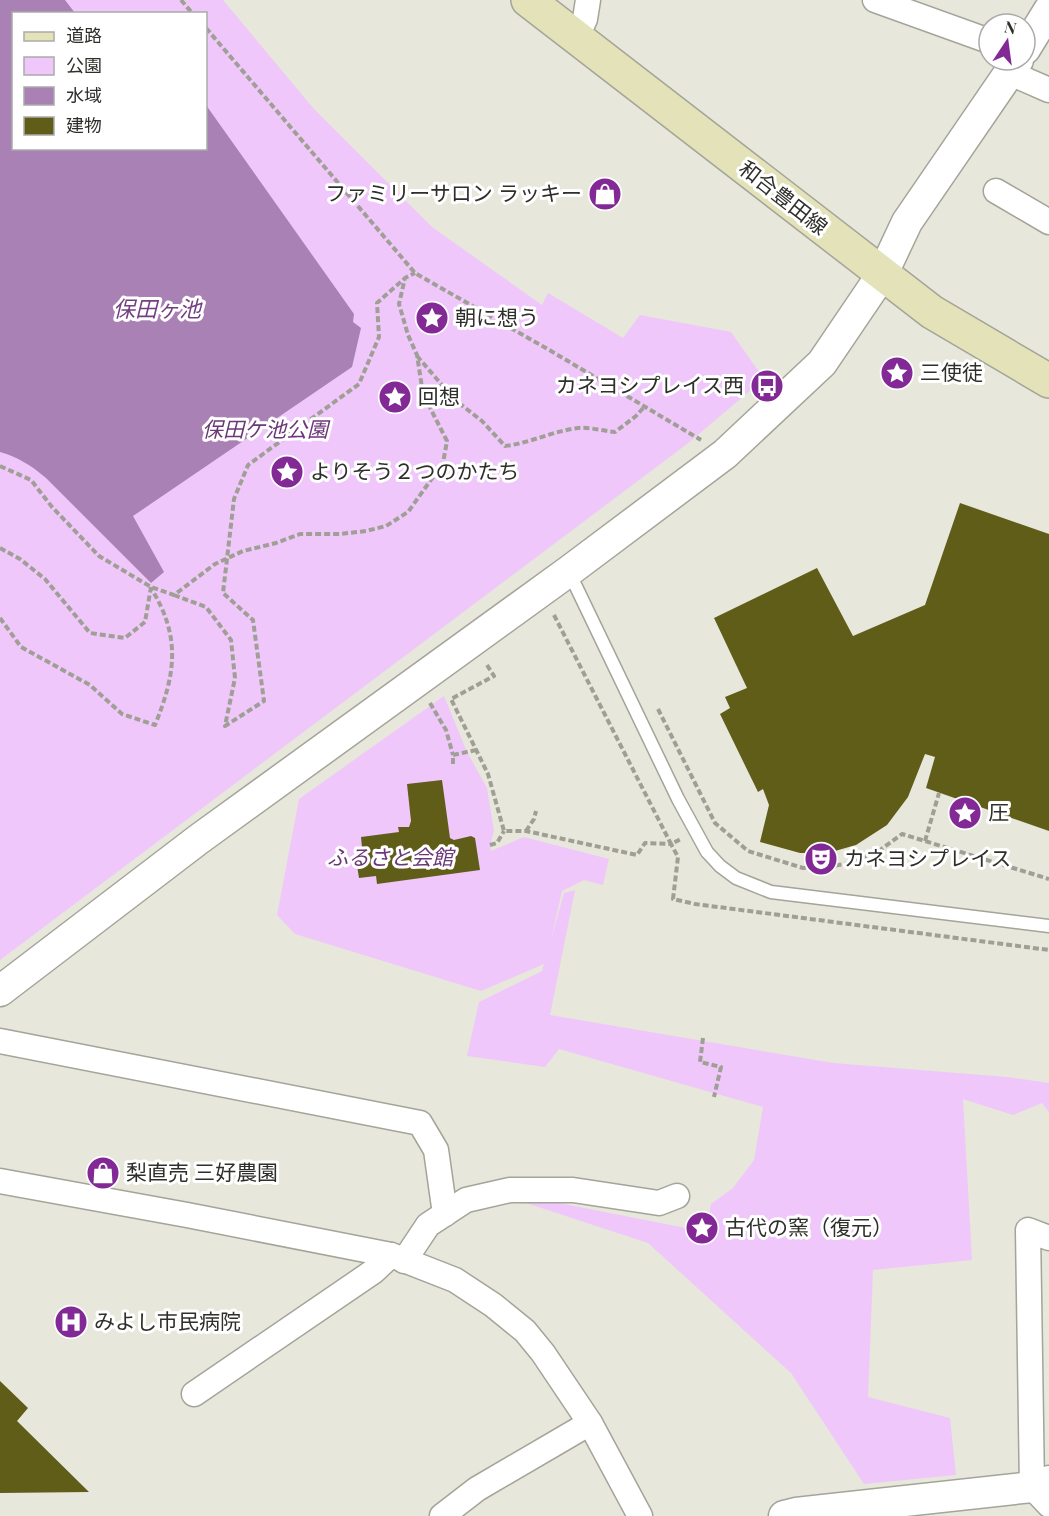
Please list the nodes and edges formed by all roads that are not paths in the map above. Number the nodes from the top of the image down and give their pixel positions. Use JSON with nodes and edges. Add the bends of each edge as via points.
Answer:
{"nodes":[{"id":1,"x":528,"y":0,"type":"edge"},
{"id":2,"x":588,"y":0,"type":"edge"},
{"id":3,"x":875,"y":0,"type":"edge"},
{"id":4,"x":1049,"y":10,"type":"edge"},
{"id":5,"x":1037,"y":30,"type":"edge"},
{"id":6,"x":577,"y":37,"type":"junction"},
{"id":7,"x":977,"y":37,"type":"edge"},
{"id":8,"x":1010,"y":72,"type":"edge"},
{"id":9,"x":1030,"y":72,"type":"edge"},
{"id":10,"x":1049,"y":90,"type":"edge"},
{"id":11,"x":996,"y":190,"type":"dead end"},
{"id":12,"x":1049,"y":222,"type":"edge"},
{"id":13,"x":883,"y":273,"type":"junction"},
{"id":14,"x":1049,"y":381,"type":"edge"},
{"id":15,"x":569,"y":571,"type":"junction"},
{"id":16,"x":1049,"y":926,"type":"edge"},
{"id":17,"x":0,"y":990,"type":"edge"},
{"id":18,"x":0,"y":1041,"type":"edge"},
{"id":19,"x":0,"y":1181,"type":"edge"},
{"id":20,"x":677,"y":1196,"type":"dead end"},
{"id":21,"x":445,"y":1214,"type":"junction"},
{"id":22,"x":1049,"y":1238,"type":"edge"},
{"id":23,"x":397,"y":1258,"type":"junction"},
{"id":24,"x":194,"y":1394,"type":"dead end"},
{"id":25,"x":590,"y":1423,"type":"junction"},
{"id":26,"x":1043,"y":1491,"type":"edge"},
{"id":27,"x":442,"y":1516,"type":"edge"},
{"id":28,"x":640,"y":1516,"type":"edge"},
{"id":29,"x":784,"y":1516,"type":"edge"}],
"edges":[{"from":1,"to":6,"type":"main road","name":"和合豊田線"},
{"from":2,"to":6,"type":"street"},
{"from":3,"to":7,"type":"street"},
{"from":4,"to":5,"type":"street"},
{"from":6,"to":13,"type":"main road","name":"和合豊田線"},
{"from":8,"to":13,"type":"street","via":[[907,222]]},
{"from":9,"to":10,"type":"street"},
{"from":11,"to":12,"type":"street"},
{"from":13,"to":14,"type":"main road","name":"和合豊田線","via":[[932,312]]},
{"from":13,"to":15,"type":"street","via":[[851,324],[814,371],[725,454]]},
{"from":15,"to":16,"type":"lane","via":[[696,832],[720,867],[771,892]]},
{"from":15,"to":17,"type":"street","via":[[199,839]]},
{"from":18,"to":21,"type":"street","via":[[420,1123],[436,1150]]},
{"from":19,"to":23,"type":"street"},
{"from":20,"to":21,"type":"street","via":[[659,1203],[573,1190],[510,1190],[466,1200]]},
{"from":21,"to":23,"type":"street","via":[[428,1225]]},
{"from":22,"to":26,"type":"street","via":[[1028,1230]]},
{"from":23,"to":24,"type":"street"},
{"from":23,"to":25,"type":"street","via":[[455,1280],[525,1331]]},
{"from":25,"to":27,"type":"street","via":[[477,1489]]},
{"from":25,"to":28,"type":"street"},
{"from":26,"to":29,"type":"street"}]}
